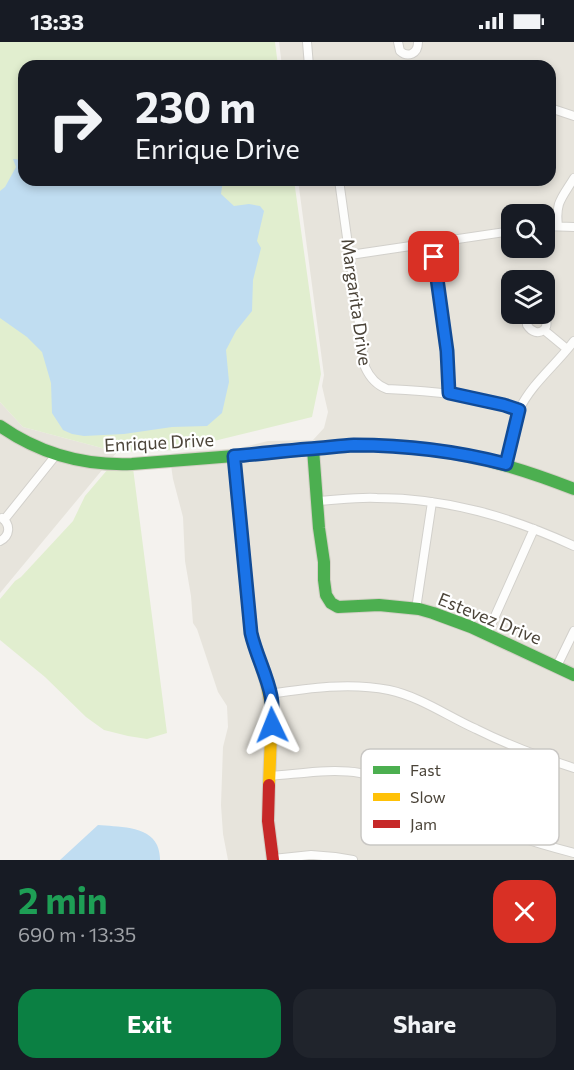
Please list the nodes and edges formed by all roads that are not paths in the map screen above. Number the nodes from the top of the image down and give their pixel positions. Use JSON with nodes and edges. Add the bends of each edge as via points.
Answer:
{"nodes":[{"id":1,"x":307,"y":42,"type":"edge"},
{"id":2,"x":398,"y":42,"type":"edge"},
{"id":3,"x":418,"y":42,"type":"edge"},
{"id":4,"x":308,"y":60,"type":"edge"},
{"id":5,"x":556,"y":110,"type":"edge"},
{"id":6,"x":574,"y":116,"type":"edge"},
{"id":7,"x":574,"y":178,"type":"edge"},
{"id":8,"x":340,"y":186,"type":"edge"},
{"id":9,"x":558,"y":226,"type":"joint"},
{"id":10,"x":574,"y":227,"type":"edge"},
{"id":11,"x":501,"y":233,"type":"edge"},
{"id":12,"x":432,"y":243,"type":"junction"},
{"id":13,"x":350,"y":255,"type":"junction"},
{"id":14,"x":527,"y":324,"type":"edge"},
{"id":15,"x":546,"y":324,"type":"edge"},
{"id":16,"x":544,"y":330,"type":"junction"},
{"id":17,"x":574,"y":341,"type":"edge"},
{"id":18,"x":567,"y":350,"type":"junction"},
{"id":19,"x":449,"y":393,"type":"junction"},
{"id":20,"x":519,"y":410,"type":"junction"},
{"id":21,"x":0,"y":426,"type":"edge"},
{"id":22,"x":313,"y":449,"type":"junction"},
{"id":23,"x":56,"y":455,"type":"junction"},
{"id":24,"x":234,"y":456,"type":"junction"},
{"id":25,"x":506,"y":464,"type":"junction"},
{"id":26,"x":574,"y":489,"type":"edge"},
{"id":27,"x":317,"y":501,"type":"junction"},
{"id":28,"x":432,"y":502,"type":"junction"},
{"id":29,"x":2,"y":519,"type":"edge"},
{"id":30,"x":534,"y":529,"type":"junction"},
{"id":31,"x":0,"y":541,"type":"edge"},
{"id":32,"x":574,"y":546,"type":"edge"},
{"id":33,"x":416,"y":609,"type":"junction"},
{"id":34,"x":574,"y":631,"type":"edge"},
{"id":35,"x":487,"y":634,"type":"junction"},
{"id":36,"x":557,"y":666,"type":"junction"},
{"id":37,"x":574,"y":675,"type":"edge"},
{"id":38,"x":270,"y":694,"type":"junction"},
{"id":39,"x":520,"y":749,"type":"edge"},
{"id":40,"x":559,"y":763,"type":"edge"},
{"id":41,"x":574,"y":768,"type":"edge"},
{"id":42,"x":361,"y":774,"type":"edge"},
{"id":43,"x":269,"y":776,"type":"junction"},
{"id":44,"x":543,"y":845,"type":"edge"},
{"id":45,"x":574,"y":853,"type":"edge"},
{"id":46,"x":273,"y":859,"type":"edge"},
{"id":47,"x":353,"y":860,"type":"edge"}],
"edges":[{"from":1,"to":4,"type":"street"},
{"from":2,"to":3,"type":"street","via":[[400,51],[409,55],[417,49]]},
{"from":5,"to":6,"type":"street"},
{"from":7,"to":9,"type":"street","via":[[558,204]]},
{"from":8,"to":13,"type":"street","name":"Margarita Drive"},
{"from":9,"to":10,"type":"street"},
{"from":11,"to":12,"type":"street"},
{"from":12,"to":13,"type":"street"},
{"from":12,"to":19,"type":"street"},
{"from":13,"to":19,"type":"street","name":"Margarita Drive","via":[[368,375],[387,389]]},
{"from":14,"to":16,"type":"street","via":[[531,330]]},
{"from":15,"to":16,"type":"street"},
{"from":16,"to":18,"type":"street"},
{"from":17,"to":18,"type":"street"},
{"from":18,"to":20,"type":"street"},
{"from":19,"to":20,"type":"street","name":"Margarita Drive"},
{"from":20,"to":25,"type":"street"},
{"from":21,"to":23,"type":"street","name":"Enrique Drive"},
{"from":22,"to":24,"type":"street","name":"Enrique Drive"},
{"from":22,"to":25,"type":"street","name":"Enrique Drive","via":[[352,445],[415,447]]},
{"from":22,"to":27,"type":"street","name":"Estevez Drive"},
{"from":23,"to":24,"type":"street","name":"Enrique Drive","via":[[103,465]]},
{"from":23,"to":29,"type":"street"},
{"from":24,"to":38,"type":"street","via":[[251,633]]},
{"from":25,"to":26,"type":"street","name":"Enrique Drive"},
{"from":27,"to":28,"type":"street","via":[[378,498]]},
{"from":27,"to":33,"type":"street","name":"Estevez Drive","via":[[326,595],[331,603],[338,607],[379,604]]},
{"from":28,"to":30,"type":"street","via":[[476,510]]},
{"from":28,"to":33,"type":"street"},
{"from":29,"to":31,"type":"street","via":[[9,530]]},
{"from":30,"to":32,"type":"street"},
{"from":30,"to":35,"type":"street"},
{"from":33,"to":35,"type":"street","name":"Estevez Drive"},
{"from":34,"to":36,"type":"street"},
{"from":35,"to":36,"type":"street","name":"Estevez Drive"},
{"from":36,"to":37,"type":"street","name":"Estevez Drive"},
{"from":38,"to":39,"type":"street","via":[[360,686],[389,690],[424,702]]},
{"from":38,"to":43,"type":"street"},
{"from":40,"to":41,"type":"street"},
{"from":42,"to":43,"type":"street","via":[[338,771]]},
{"from":43,"to":46,"type":"street","via":[[268,821]]},
{"from":44,"to":45,"type":"street"},
{"from":46,"to":47,"type":"street","via":[[311,855]]}]}
